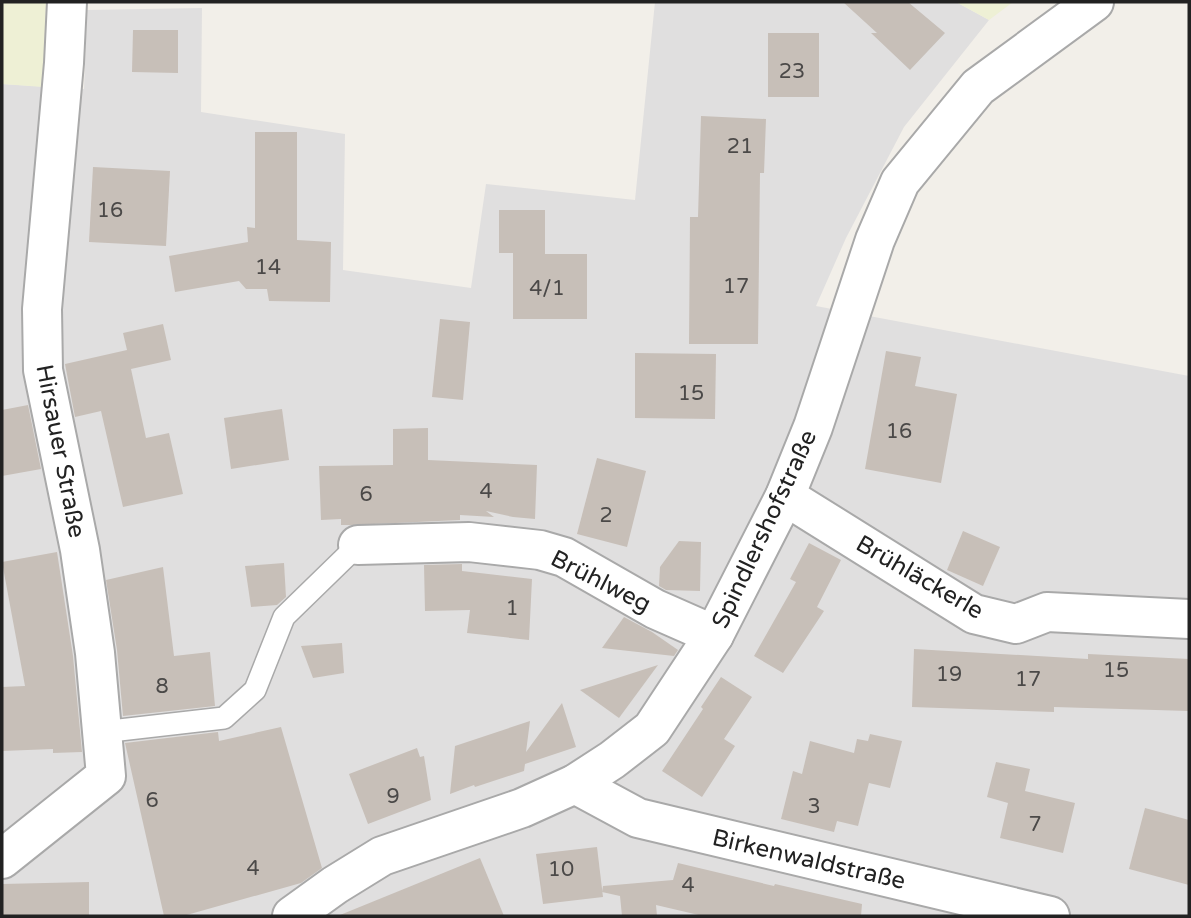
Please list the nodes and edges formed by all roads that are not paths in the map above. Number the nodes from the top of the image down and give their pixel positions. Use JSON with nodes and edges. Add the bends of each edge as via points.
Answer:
{"nodes":[{"id":1,"x":67,"y":2,"type":"edge"},
{"id":2,"x":1094,"y":2,"type":"edge"},
{"id":3,"x":785,"y":496,"type":"junction"},
{"id":4,"x":358,"y":545,"type":"joint"},
{"id":5,"x":1189,"y":619,"type":"edge"},
{"id":6,"x":714,"y":635,"type":"junction"},
{"id":7,"x":102,"y":732,"type":"junction"},
{"id":8,"x":575,"y":784,"type":"junction"},
{"id":9,"x":2,"y":859,"type":"edge"},
{"id":10,"x":292,"y":916,"type":"edge"},
{"id":11,"x":1050,"y":916,"type":"edge"}],
"edges":[{"from":1,"to":7,"type":"street","name":"Hirsauer Straße","via":[[42,309],[43,370],[80,550]]},
{"from":2,"to":3,"type":"street","name":"Spindlershofstraße","via":[[978,87],[900,182],[875,240],[813,427]]},
{"from":3,"to":5,"type":"street","name":"Brühläckerle","via":[[974,614],[1016,625],[1047,612]]},
{"from":3,"to":6,"type":"street","name":"Spindlershofstraße"},
{"from":4,"to":6,"type":"street","name":"Brühlweg","via":[[470,541],[540,550]]},
{"from":4,"to":7,"type":"lane","via":[[284,617],[254,690],[224,718]]},
{"from":6,"to":8,"type":"street","name":"Spindlershofstraße","via":[[652,729]]},
{"from":7,"to":9,"type":"street","name":"Hirsauer Straße","via":[[106,776]]},
{"from":8,"to":10,"type":"street","name":"Spindlershofstraße","via":[[522,808],[383,856]]},
{"from":8,"to":11,"type":"street","name":"Birkenwaldstraße","via":[[638,818]]}]}
